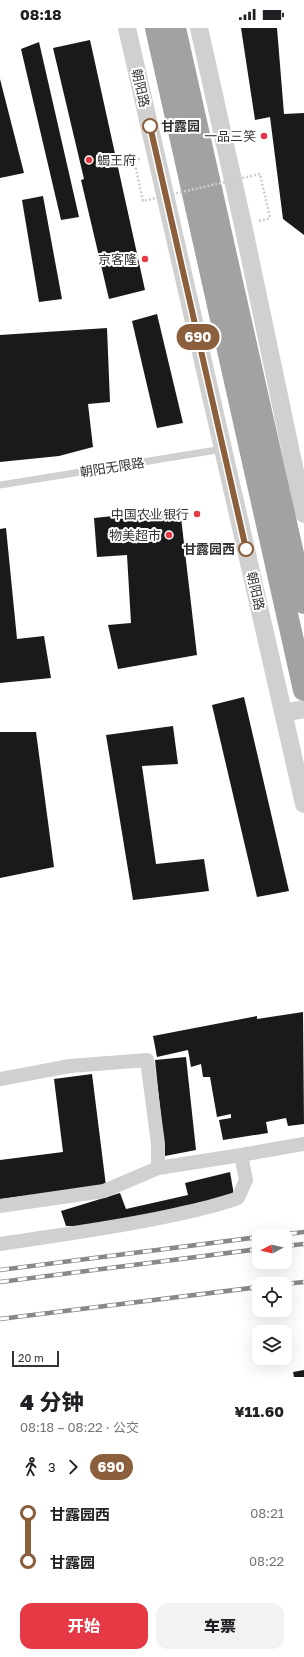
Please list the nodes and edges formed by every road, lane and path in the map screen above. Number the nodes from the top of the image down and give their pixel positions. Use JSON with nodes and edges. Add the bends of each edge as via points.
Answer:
{"nodes":[{"id":1,"x":127,"y":28,"type":"edge"},
{"id":2,"x":156,"y":28,"type":"edge"},
{"id":3,"x":175,"y":28,"type":"edge"},
{"id":4,"x":199,"y":28,"type":"edge"},
{"id":5,"x":134,"y":160,"type":"dead end"},
{"id":6,"x":270,"y":218,"type":"dead end"},
{"id":7,"x":224,"y":449,"type":"junction"},
{"id":8,"x":0,"y":485,"type":"edge"},
{"id":9,"x":304,"y":514,"type":"edge"},
{"id":10,"x":304,"y":603,"type":"edge"},
{"id":11,"x":304,"y":690,"type":"edge"},
{"id":12,"x":304,"y":709,"type":"edge"},
{"id":13,"x":283,"y":713,"type":"junction"},
{"id":14,"x":304,"y":804,"type":"edge"},
{"id":15,"x":0,"y":1078,"type":"edge"},
{"id":16,"x":304,"y":1144,"type":"edge"},
{"id":17,"x":241,"y":1155,"type":"junction"},
{"id":18,"x":158,"y":1168,"type":"junction"},
{"id":19,"x":0,"y":1206,"type":"edge"},
{"id":20,"x":0,"y":1244,"type":"edge"}],
"edges":[{"from":1,"to":7,"type":"street","name":"朝阳路"},
{"from":2,"to":11,"type":"highway","name":"朝阳路"},
{"from":3,"to":10,"type":"highway"},
{"from":4,"to":9,"type":"street"},
{"from":5,"to":6,"type":"path","bridge":true,"via":[[143,201],[260,174]]},
{"from":7,"to":8,"type":"lane","name":"朝阳无限路"},
{"from":7,"to":13,"type":"street","name":"朝阳路"},
{"from":12,"to":13,"type":"street"},
{"from":13,"to":14,"type":"street","name":"朝阳路"},
{"from":15,"to":18,"type":"street","via":[[70,1066],[147,1060],[158,1144]]},
{"from":16,"to":17,"type":"street"},
{"from":17,"to":18,"type":"street"},
{"from":17,"to":20,"type":"street","via":[[246,1180],[238,1198],[221,1205],[98,1230]]},
{"from":18,"to":19,"type":"street","via":[[104,1191]]}]}
